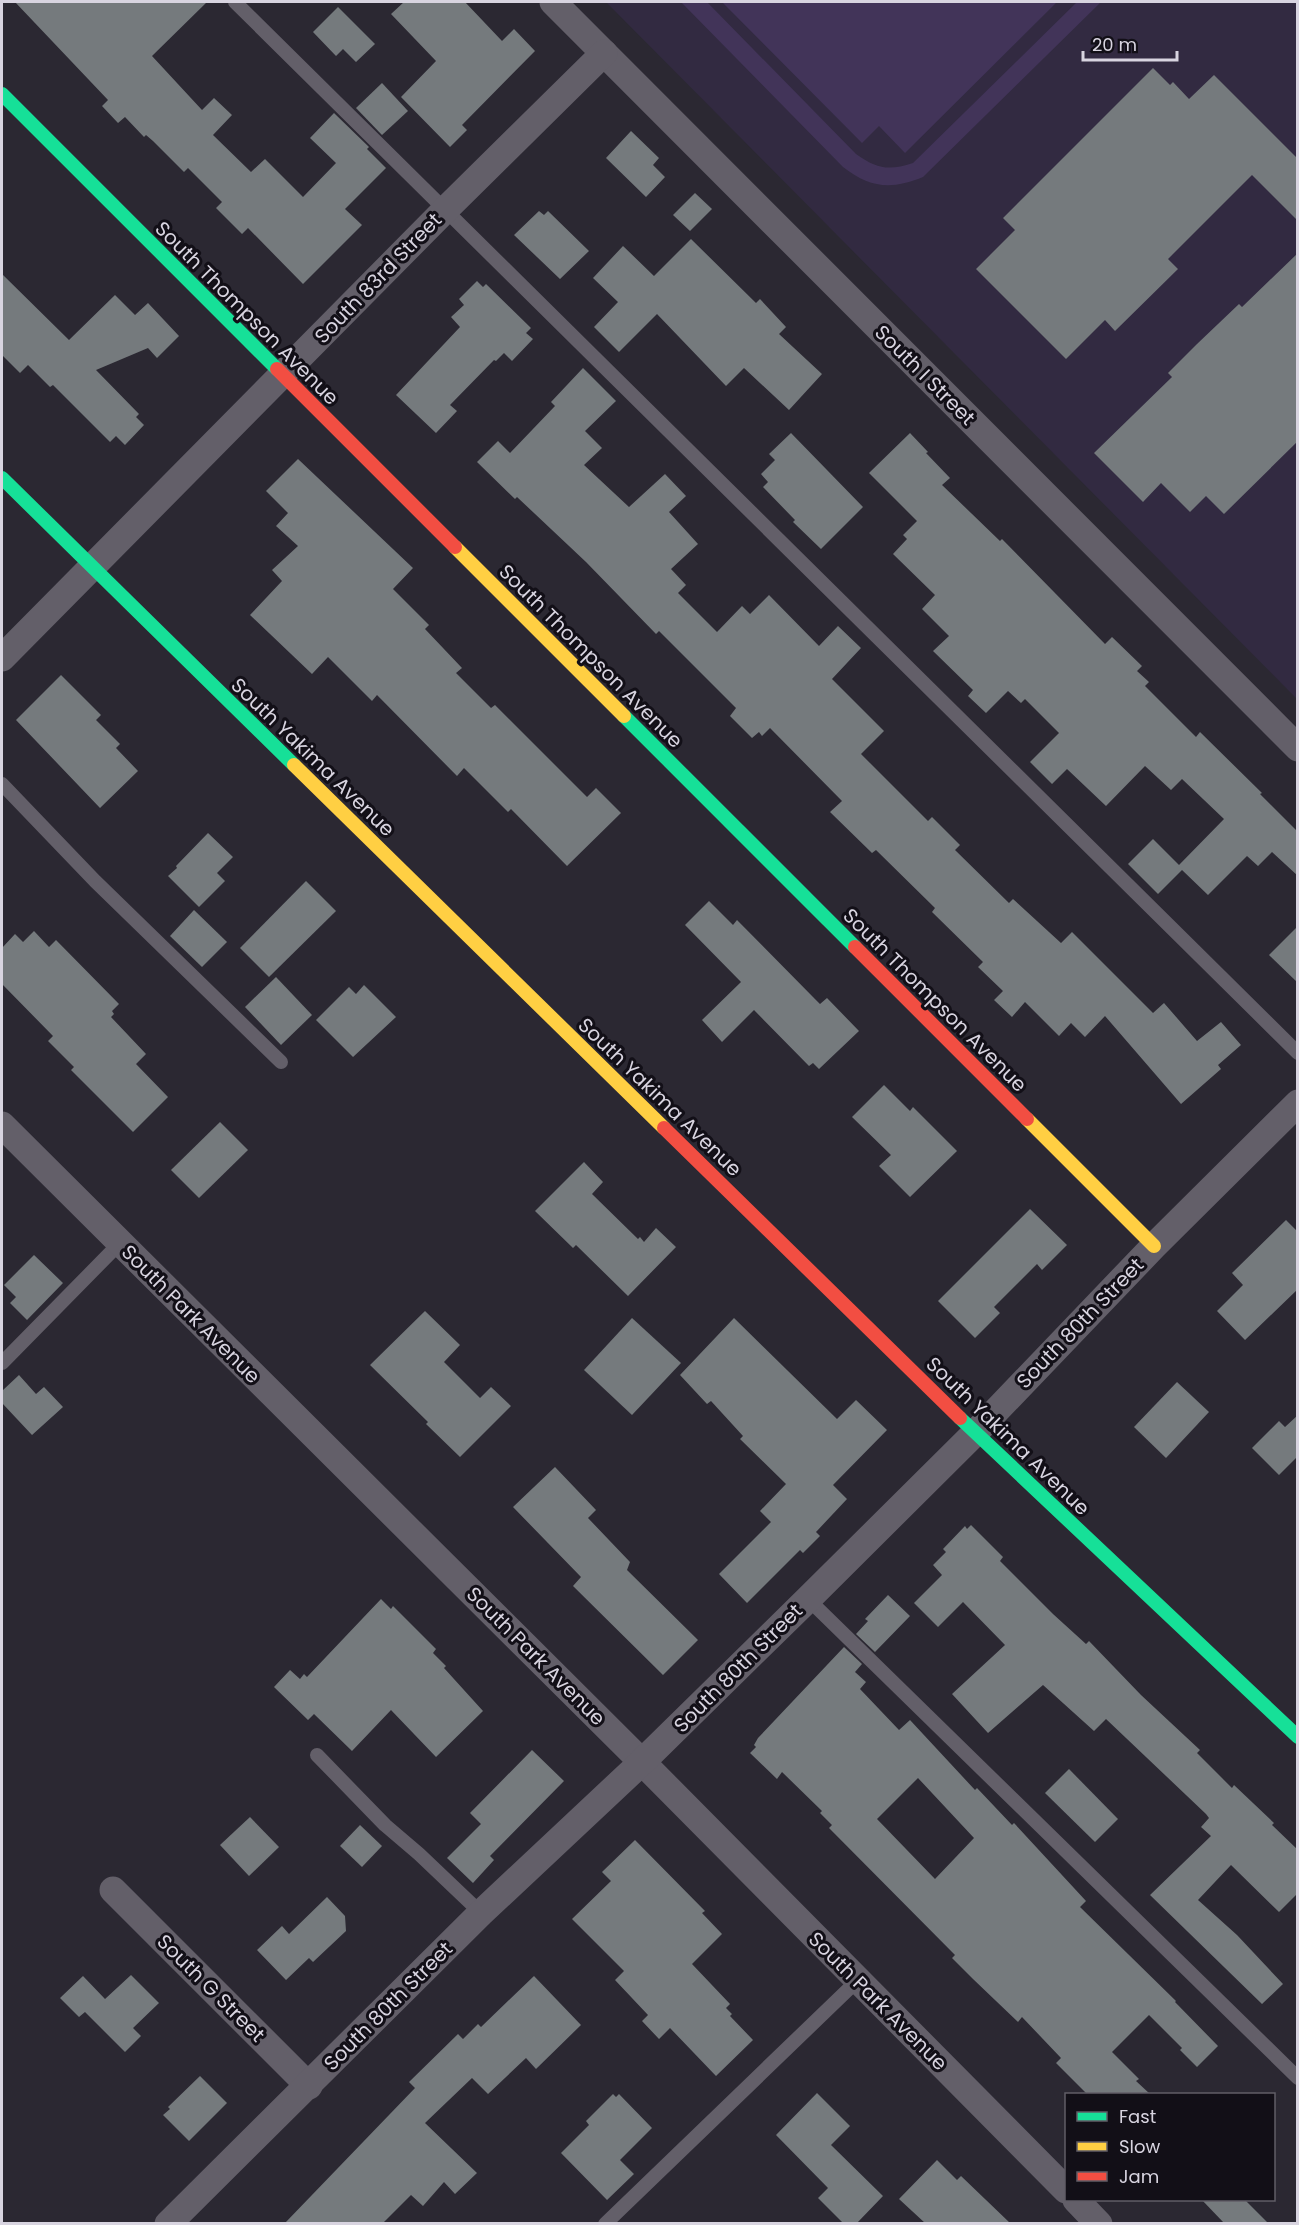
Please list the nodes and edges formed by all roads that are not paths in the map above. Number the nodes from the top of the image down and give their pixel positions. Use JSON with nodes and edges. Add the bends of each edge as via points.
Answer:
{"nodes":[{"id":1,"x":235,"y":2,"type":"edge"},
{"id":2,"x":553,"y":2,"type":"edge"},
{"id":3,"x":604,"y":53,"type":"junction"},
{"id":4,"x":2,"y":94,"type":"edge"},
{"id":5,"x":446,"y":209,"type":"junction"},
{"id":6,"x":282,"y":376,"type":"junction"},
{"id":7,"x":2,"y":478,"type":"edge"},
{"id":8,"x":92,"y":567,"type":"junction"},
{"id":9,"x":2,"y":658,"type":"edge"},
{"id":10,"x":1298,"y":748,"type":"edge"},
{"id":11,"x":2,"y":784,"type":"edge"},
{"id":12,"x":1298,"y":1053,"type":"edge"},
{"id":13,"x":281,"y":1062,"type":"dead end"},
{"id":14,"x":1298,"y":1103,"type":"edge"},
{"id":15,"x":2,"y":1125,"type":"edge"},
{"id":16,"x":120,"y":1243,"type":"junction"},
{"id":17,"x":1154,"y":1246,"type":"junction"},
{"id":18,"x":2,"y":1363,"type":"edge"},
{"id":19,"x":975,"y":1433,"type":"junction"},
{"id":20,"x":808,"y":1599,"type":"junction"},
{"id":21,"x":1298,"y":1737,"type":"edge"},
{"id":22,"x":317,"y":1755,"type":"dead end"},
{"id":23,"x":642,"y":1762,"type":"junction"},
{"id":24,"x":113,"y":1890,"type":"dead end"},
{"id":25,"x":481,"y":1913,"type":"junction"},
{"id":26,"x":858,"y":1980,"type":"junction"},
{"id":27,"x":1298,"y":2078,"type":"edge"},
{"id":28,"x":309,"y":2086,"type":"junction"},
{"id":29,"x":1065,"y":2189,"type":"edge"},
{"id":30,"x":1078,"y":2201,"type":"edge"},
{"id":31,"x":168,"y":2223,"type":"edge"},
{"id":32,"x":605,"y":2223,"type":"edge"},
{"id":33,"x":1100,"y":2223,"type":"edge"}],
"edges":[{"from":1,"to":5,"type":"lane"},
{"from":2,"to":3,"type":"street","name":"South I Street"},
{"from":3,"to":5,"type":"street","name":"South 83rd Street"},
{"from":3,"to":10,"type":"street","name":"South I Street"},
{"from":4,"to":6,"type":"main road","name":"South Thompson Avenue"},
{"from":5,"to":6,"type":"street","name":"South 83rd Street"},
{"from":5,"to":12,"type":"lane"},
{"from":6,"to":8,"type":"street","name":"South 83rd Street"},
{"from":6,"to":17,"type":"main road","name":"South Thompson Avenue"},
{"from":7,"to":8,"type":"main road","name":"South Yakima Avenue"},
{"from":8,"to":9,"type":"street","name":"South 83rd Street"},
{"from":8,"to":19,"type":"main road","name":"South Yakima Avenue"},
{"from":11,"to":13,"type":"lane","via":[[95,881]]},
{"from":14,"to":17,"type":"street","name":"South 80th Street"},
{"from":15,"to":16,"type":"street","name":"South Park Avenue"},
{"from":16,"to":18,"type":"lane"},
{"from":16,"to":23,"type":"street","name":"South Park Avenue"},
{"from":17,"to":19,"type":"street","name":"South 80th Street"},
{"from":19,"to":20,"type":"street","name":"South 80th Street"},
{"from":19,"to":21,"type":"main road","name":"South Yakima Avenue"},
{"from":20,"to":23,"type":"street","name":"South 80th Street"},
{"from":20,"to":27,"type":"lane"},
{"from":22,"to":25,"type":"lane","via":[[385,1825]]},
{"from":23,"to":25,"type":"street","name":"South 80th Street"},
{"from":23,"to":26,"type":"street","name":"South Park Avenue"},
{"from":24,"to":28,"type":"street","name":"South G Street"},
{"from":25,"to":28,"type":"street","name":"South 80th Street"},
{"from":26,"to":29,"type":"street","name":"South Park Avenue"},
{"from":26,"to":32,"type":"lane"},
{"from":28,"to":31,"type":"street","name":"South 80th Street"},
{"from":30,"to":33,"type":"street"}]}
